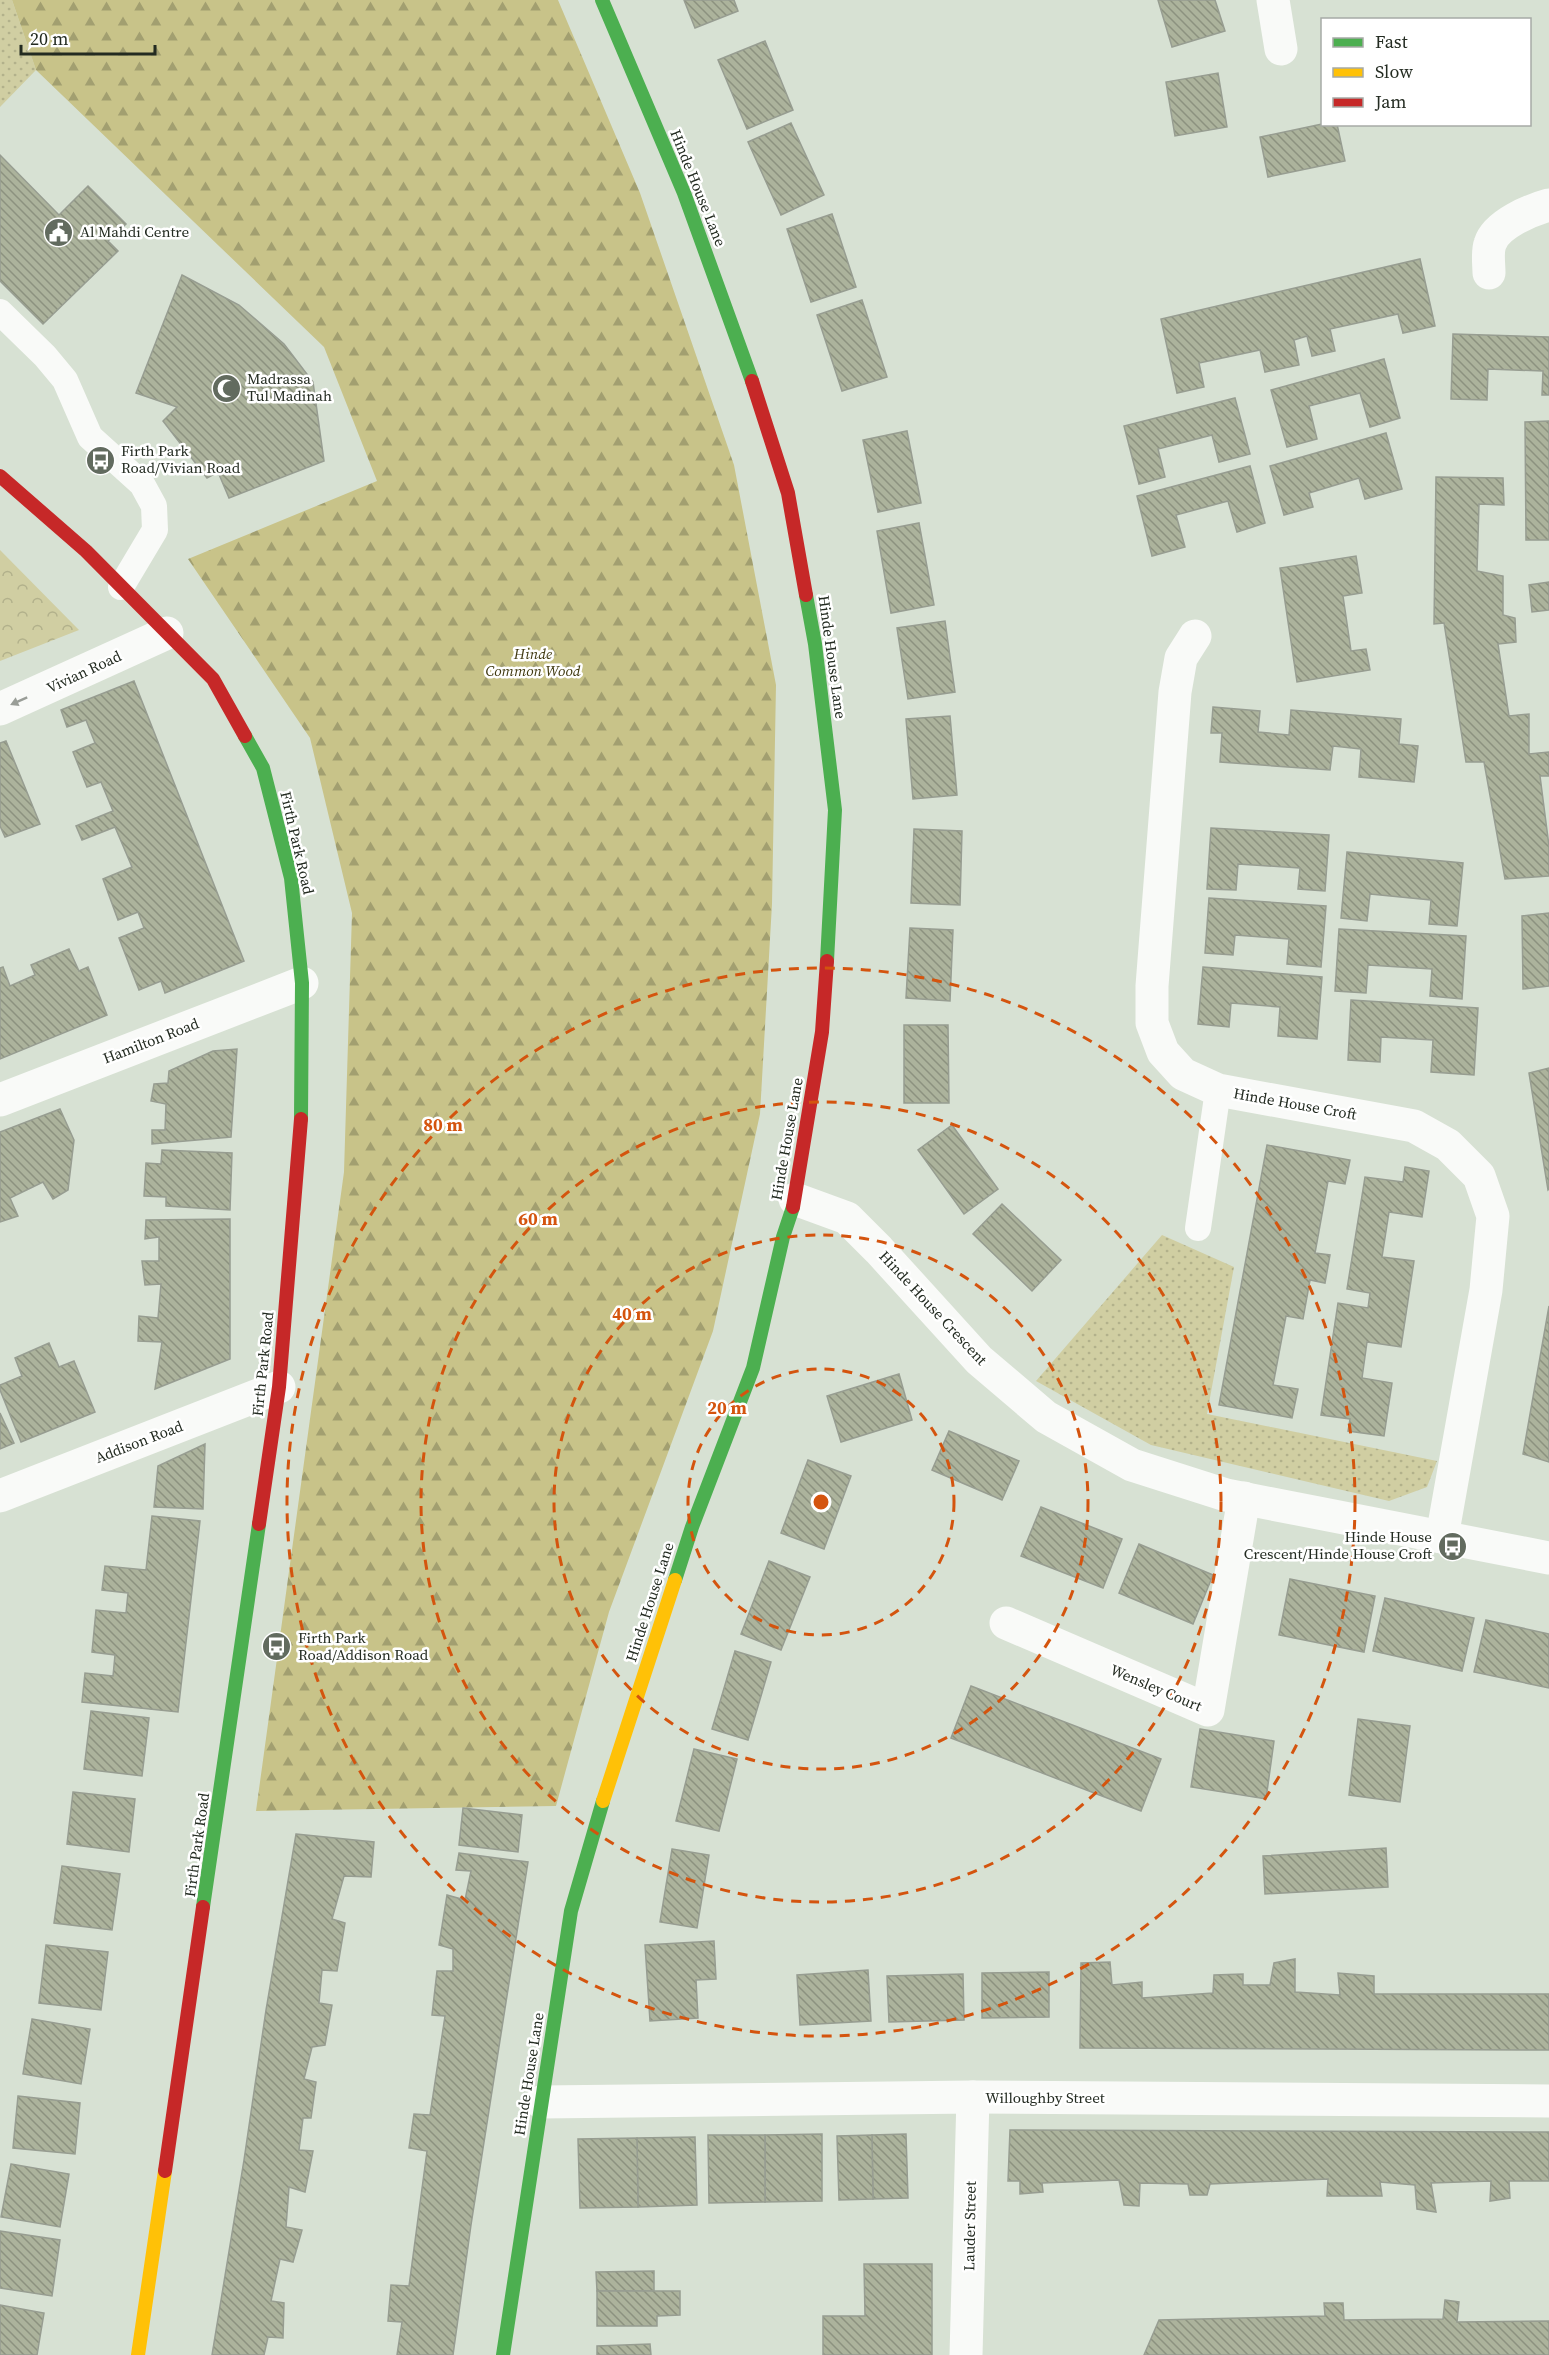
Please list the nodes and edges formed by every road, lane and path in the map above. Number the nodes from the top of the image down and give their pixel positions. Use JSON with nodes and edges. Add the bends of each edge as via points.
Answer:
{"nodes":[{"id":1,"x":602,"y":0,"type":"edge"},
{"id":2,"x":1273,"y":0,"type":"edge"},
{"id":3,"x":1281,"y":49,"type":"dead end"},
{"id":4,"x":1549,"y":205,"type":"edge"},
{"id":5,"x":1489,"y":273,"type":"dead end"},
{"id":6,"x":0,"y":312,"type":"edge"},
{"id":7,"x":0,"y":476,"type":"edge"},
{"id":8,"x":121,"y":587,"type":"junction"},
{"id":9,"x":167,"y":633,"type":"junction"},
{"id":10,"x":1195,"y":636,"type":"dead end"},
{"id":11,"x":0,"y":710,"type":"edge"},
{"id":12,"x":302,"y":982,"type":"junction"},
{"id":13,"x":1218,"y":1090,"type":"junction"},
{"id":14,"x":0,"y":1100,"type":"edge"},
{"id":15,"x":795,"y":1199,"type":"junction"},
{"id":16,"x":1198,"y":1228,"type":"dead end"},
{"id":17,"x":279,"y":1387,"type":"junction"},
{"id":18,"x":0,"y":1496,"type":"edge"},
{"id":19,"x":1244,"y":1498,"type":"junction"},
{"id":20,"x":1442,"y":1537,"type":"junction"},
{"id":21,"x":1549,"y":1558,"type":"edge"},
{"id":22,"x":1006,"y":1623,"type":"dead end"},
{"id":23,"x":973,"y":2097,"type":"junction"},
{"id":24,"x":1549,"y":2101,"type":"edge"},
{"id":25,"x":541,"y":2102,"type":"junction"},
{"id":26,"x":138,"y":2355,"type":"edge"},
{"id":27,"x":503,"y":2355,"type":"edge"},
{"id":28,"x":966,"y":2355,"type":"edge"}],
"edges":[{"from":1,"to":15,"type":"street","name":"Hinde House Lane","via":[[684,193],[744,356],[788,493],[816,644],[835,810],[822,1032]]},
{"from":2,"to":3,"type":"street"},
{"from":4,"to":5,"type":"street","via":[[1529,211],[1503,227],[1490,243]]},
{"from":6,"to":8,"type":"lane","via":[[65,381],[90,437],[142,484],[154,506],[156,530]]},
{"from":7,"to":8,"type":"street","name":"Firth Park Road"},
{"from":8,"to":9,"type":"street","name":"Firth Park Road"},
{"from":9,"to":11,"type":"street","name":"Vivian Road","one_way":true},
{"from":9,"to":12,"type":"street","name":"Firth Park Road","via":[[213,679],[262,768],[291,878]]},
{"from":10,"to":13,"type":"street","name":"Hinde House Croft","via":[[1181,658],[1175,692],[1152,1023],[1163,1052],[1183,1074]]},
{"from":12,"to":14,"type":"street","name":"Hamilton Road"},
{"from":12,"to":17,"type":"street","name":"Firth Park Road","via":[[302,1110]]},
{"from":13,"to":16,"type":"lane"},
{"from":13,"to":20,"type":"street","name":"Hinde House Croft","via":[[1414,1126],[1448,1145],[1479,1176],[1493,1216],[1486,1290]]},
{"from":15,"to":19,"type":"street","name":"Hinde House Crescent","via":[[847,1218],[979,1360],[1046,1417],[1132,1465]]},
{"from":15,"to":25,"type":"street","name":"Hinde House Lane","via":[[753,1368],[692,1527],[571,1911]]},
{"from":17,"to":18,"type":"street","name":"Addison Road"},
{"from":17,"to":26,"type":"street","name":"Firth Park Road"},
{"from":19,"to":20,"type":"street","name":"Hinde House Crescent"},
{"from":19,"to":22,"type":"street","name":"Wensley Court","via":[[1208,1710]]},
{"from":20,"to":21,"type":"street","name":"Hinde House Crescent"},
{"from":23,"to":24,"type":"street","name":"Willoughby Street"},
{"from":23,"to":25,"type":"street","name":"Willoughby Street"},
{"from":23,"to":28,"type":"street","name":"Lauder Street"},
{"from":25,"to":27,"type":"street","name":"Hinde House Lane"}]}
